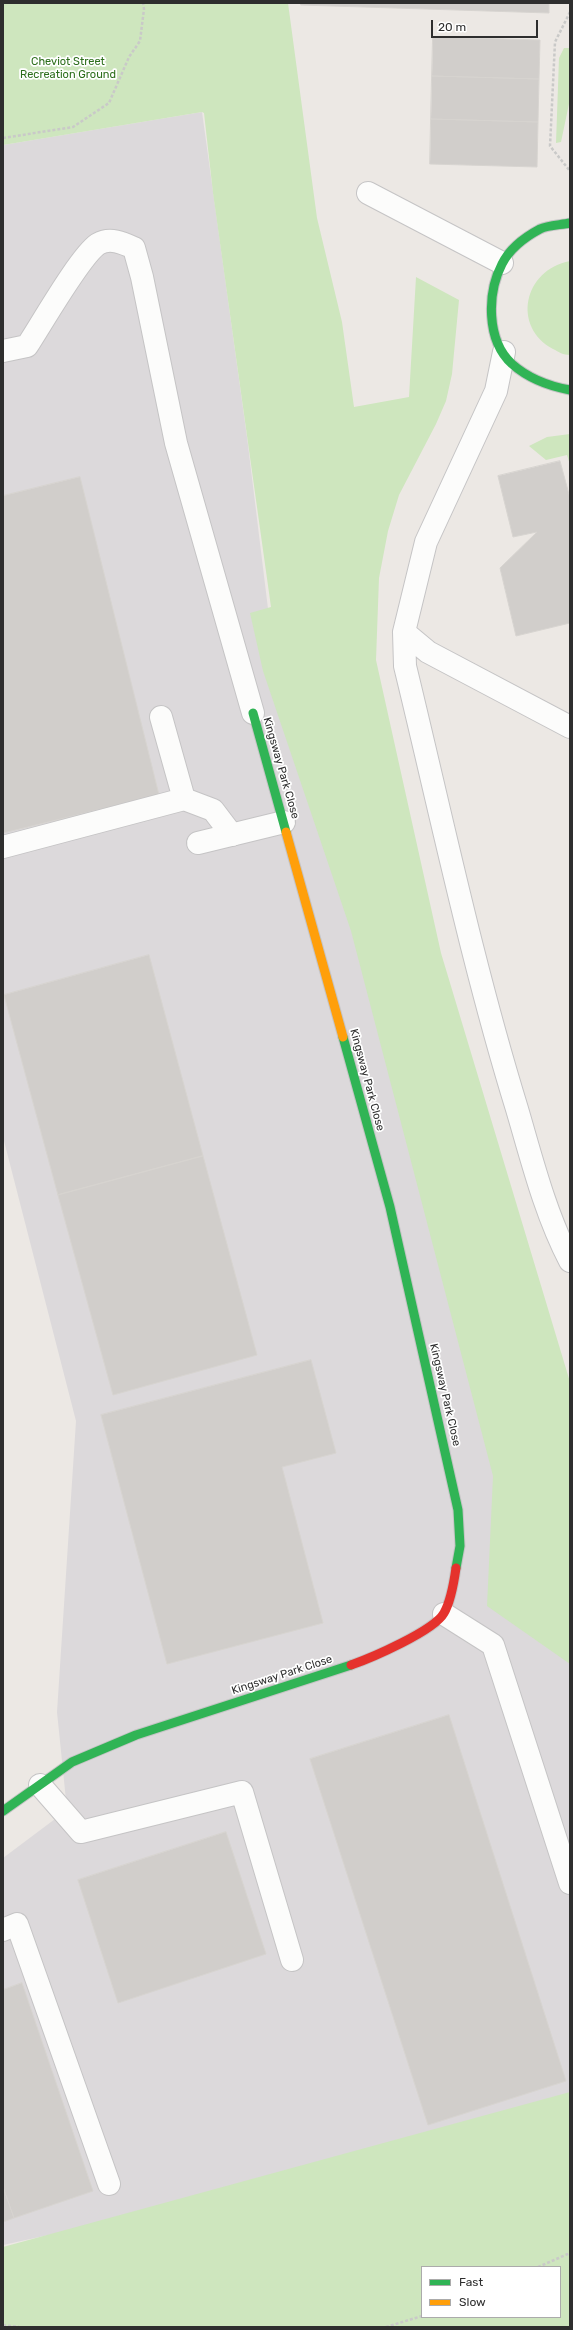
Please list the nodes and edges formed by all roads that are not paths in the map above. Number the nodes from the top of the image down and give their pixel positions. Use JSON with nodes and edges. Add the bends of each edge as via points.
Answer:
{"nodes":[{"id":1,"x":368,"y":193,"type":"dead end"},
{"id":2,"x":570,"y":223,"type":"edge"},
{"id":3,"x":502,"y":263,"type":"junction"},
{"id":4,"x":3,"y":352,"type":"edge"},
{"id":5,"x":504,"y":352,"type":"junction"},
{"id":6,"x":570,"y":390,"type":"edge"},
{"id":7,"x":404,"y":632,"type":"junction"},
{"id":8,"x":253,"y":713,"type":"joint"},
{"id":9,"x":161,"y":717,"type":"dead end"},
{"id":10,"x":570,"y":728,"type":"edge"},
{"id":11,"x":184,"y":799,"type":"junction"},
{"id":12,"x":284,"y":822,"type":"junction"},
{"id":13,"x":232,"y":835,"type":"junction"},
{"id":14,"x":198,"y":843,"type":"dead end"},
{"id":15,"x":3,"y":847,"type":"edge"},
{"id":16,"x":570,"y":1261,"type":"edge"},
{"id":17,"x":444,"y":1614,"type":"junction"},
{"id":18,"x":40,"y":1784,"type":"junction"},
{"id":19,"x":3,"y":1811,"type":"edge"},
{"id":20,"x":570,"y":1883,"type":"edge"},
{"id":21,"x":3,"y":1930,"type":"edge"},
{"id":22,"x":292,"y":1960,"type":"dead end"},
{"id":23,"x":108,"y":2184,"type":"dead end"}],
"edges":[{"from":1,"to":3,"type":"street"},
{"from":2,"to":3,"type":"street","via":[[552,225],[536,231],[517,245]]},
{"from":3,"to":5,"type":"street","via":[[494,280],[490,298],[495,335]]},
{"from":4,"to":8,"type":"street","via":[[27,346],[81,264],[99,244],[117,241],[134,248],[176,443]]},
{"from":5,"to":6,"type":"street","via":[[517,368],[533,380]]},
{"from":5,"to":7,"type":"street","via":[[496,391],[426,542]]},
{"from":7,"to":10,"type":"street","via":[[428,652]]},
{"from":7,"to":16,"type":"street","via":[[405,666],[494,1036],[556,1235]]},
{"from":8,"to":12,"type":"street","name":"Kingsway Park Close"},
{"from":9,"to":11,"type":"street"},
{"from":11,"to":13,"type":"street","via":[[213,810]]},
{"from":11,"to":15,"type":"street"},
{"from":12,"to":13,"type":"street"},
{"from":12,"to":17,"type":"street","name":"Kingsway Park Close","via":[[390,1206],[458,1510],[460,1546]]},
{"from":13,"to":14,"type":"street"},
{"from":17,"to":18,"type":"street","name":"Kingsway Park Close","via":[[417,1635],[371,1658],[136,1735],[72,1762]]},
{"from":17,"to":20,"type":"street","via":[[493,1645]]},
{"from":18,"to":19,"type":"street","name":"Kingsway Park Close"},
{"from":18,"to":22,"type":"street","via":[[81,1832],[242,1792]]},
{"from":21,"to":23,"type":"street","via":[[17,1924]]}]}
